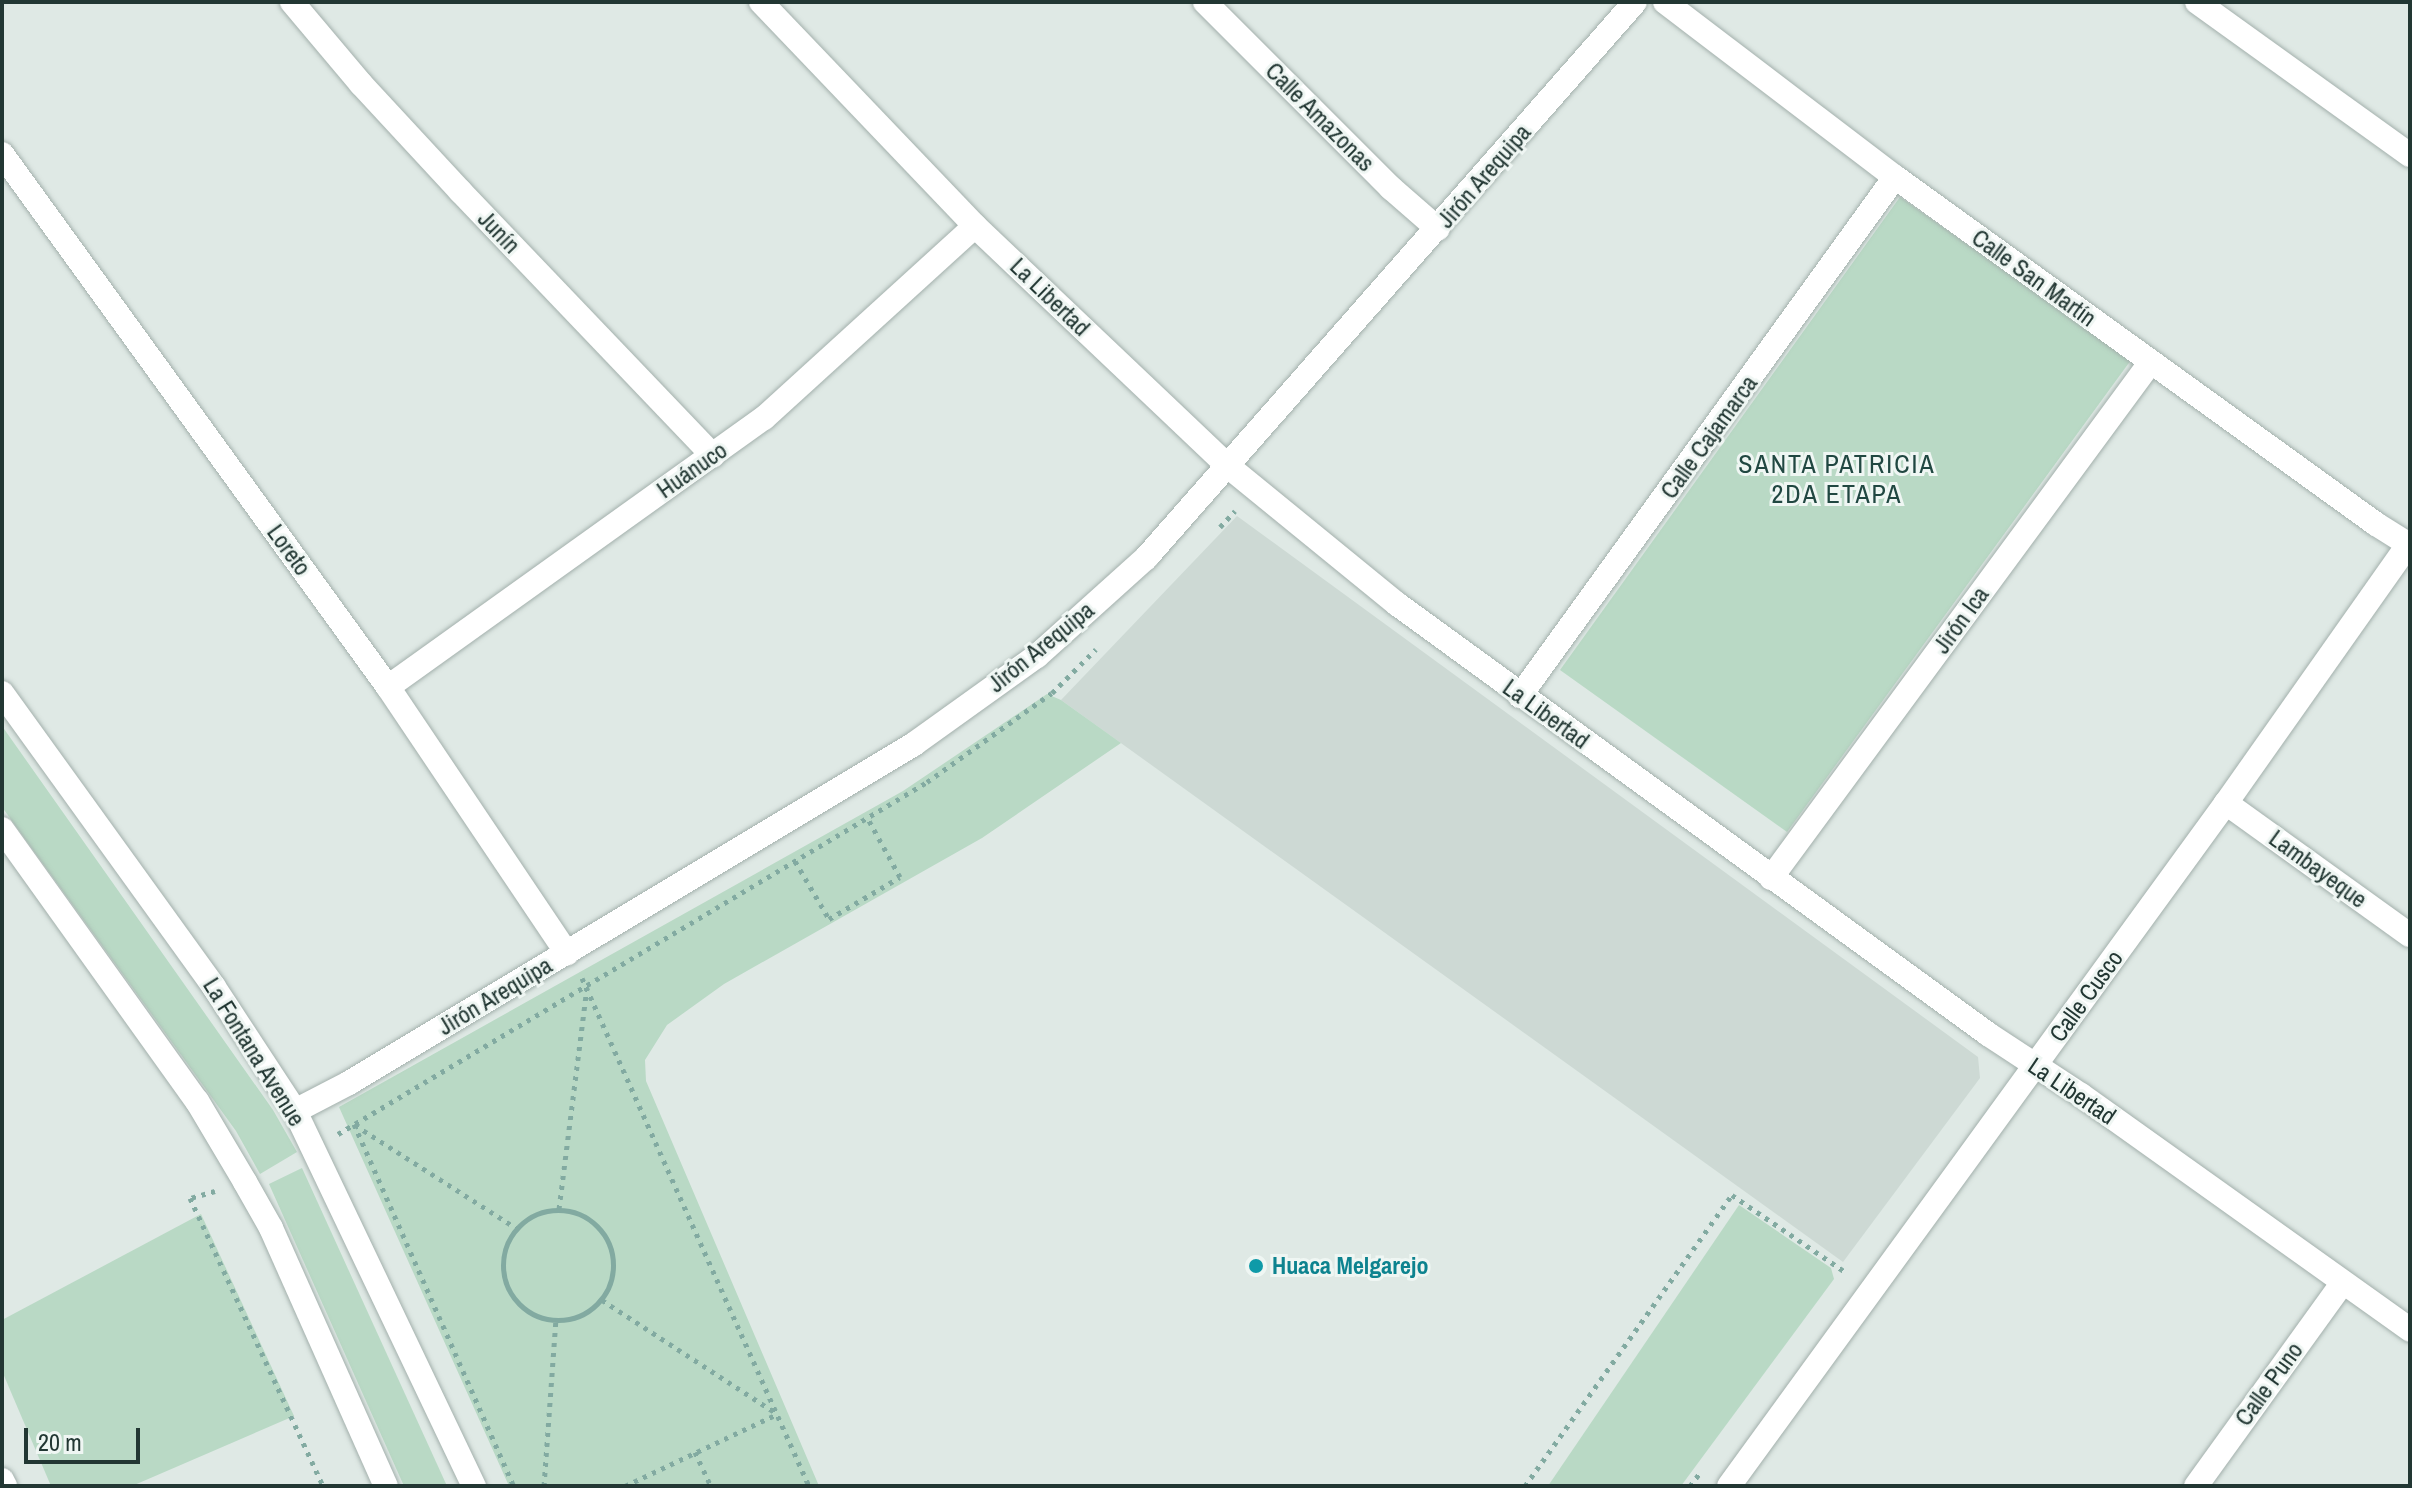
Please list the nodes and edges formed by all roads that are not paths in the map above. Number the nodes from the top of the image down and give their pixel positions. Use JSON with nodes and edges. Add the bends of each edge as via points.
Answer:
{"nodes":[{"id":1,"x":292,"y":2,"type":"edge"},
{"id":2,"x":761,"y":2,"type":"edge"},
{"id":3,"x":1205,"y":2,"type":"edge"},
{"id":4,"x":1635,"y":2,"type":"edge"},
{"id":5,"x":1665,"y":2,"type":"edge"},
{"id":6,"x":2197,"y":2,"type":"edge"},
{"id":7,"x":2,"y":154,"type":"edge"},
{"id":8,"x":2410,"y":155,"type":"edge"},
{"id":9,"x":1895,"y":177,"type":"junction"},
{"id":10,"x":975,"y":226,"type":"junction"},
{"id":11,"x":1438,"y":229,"type":"junction"},
{"id":12,"x":2150,"y":363,"type":"junction"},
{"id":13,"x":713,"y":456,"type":"junction"},
{"id":14,"x":1229,"y":467,"type":"junction"},
{"id":15,"x":2409,"y":544,"type":"edge"},
{"id":16,"x":388,"y":687,"type":"junction"},
{"id":17,"x":2,"y":693,"type":"edge"},
{"id":18,"x":1520,"y":696,"type":"junction"},
{"id":19,"x":2226,"y":803,"type":"junction"},
{"id":20,"x":2,"y":829,"type":"edge"},
{"id":21,"x":1771,"y":878,"type":"junction"},
{"id":22,"x":2410,"y":935,"type":"edge"},
{"id":23,"x":567,"y":953,"type":"junction"},
{"id":24,"x":2035,"y":1065,"type":"junction"},
{"id":25,"x":295,"y":1111,"type":"junction"},
{"id":26,"x":2343,"y":1282,"type":"junction"},
{"id":27,"x":2410,"y":1330,"type":"edge"},
{"id":28,"x":2,"y":1480,"type":"edge"},
{"id":29,"x":5,"y":1486,"type":"edge"},
{"id":30,"x":386,"y":1486,"type":"edge"},
{"id":31,"x":474,"y":1486,"type":"edge"},
{"id":32,"x":1729,"y":1486,"type":"edge"},
{"id":33,"x":2196,"y":1486,"type":"edge"}],
"edges":[{"from":1,"to":13,"type":"street","name":"Junín","via":[[450,180]]},
{"from":2,"to":10,"type":"street","name":"La Libertad"},
{"from":3,"to":11,"type":"street","name":"Calle Amazonas"},
{"from":4,"to":11,"type":"street","name":"Jirón Arequipa"},
{"from":5,"to":9,"type":"street","name":"Calle San Martín"},
{"from":6,"to":8,"type":"street"},
{"from":7,"to":16,"type":"street","name":"Loreto"},
{"from":9,"to":12,"type":"street","name":"Calle San Martín"},
{"from":9,"to":18,"type":"street","name":"Calle Cajamarca"},
{"from":10,"to":13,"type":"street","name":"Huánuco","via":[[805,383]]},
{"from":10,"to":14,"type":"street","name":"La Libertad"},
{"from":11,"to":14,"type":"street","name":"Jirón Arequipa"},
{"from":12,"to":15,"type":"street","name":"Calle San Martín"},
{"from":12,"to":21,"type":"street","name":"Jirón Ica"},
{"from":13,"to":16,"type":"street","name":"Huánuco"},
{"from":14,"to":18,"type":"street","name":"La Libertad"},
{"from":14,"to":23,"type":"street","name":"Jirón Arequipa","via":[[1146,558],[1037,656],[914,744]]},
{"from":15,"to":19,"type":"street","name":"Calle Cusco"},
{"from":16,"to":23,"type":"street","name":"Loreto"},
{"from":17,"to":25,"type":"street","name":"La Fontana Avenue","via":[[214,987]]},
{"from":18,"to":21,"type":"street","name":"La Libertad"},
{"from":19,"to":22,"type":"street","name":"Lambayeque"},
{"from":19,"to":24,"type":"street","name":"Calle Cusco"},
{"from":20,"to":30,"type":"street","via":[[197,1101],[245,1182],[271,1228]]},
{"from":21,"to":24,"type":"street","name":"La Libertad"},
{"from":23,"to":25,"type":"street","name":"Jirón Arequipa"},
{"from":24,"to":26,"type":"street","name":"La Libertad"},
{"from":24,"to":32,"type":"street","name":"Calle Cusco"},
{"from":25,"to":31,"type":"street","name":"La Fontana Avenue"},
{"from":26,"to":27,"type":"street","name":"La Libertad"},
{"from":26,"to":33,"type":"street","name":"Calle Puno"},
{"from":28,"to":29,"type":"street"}]}
